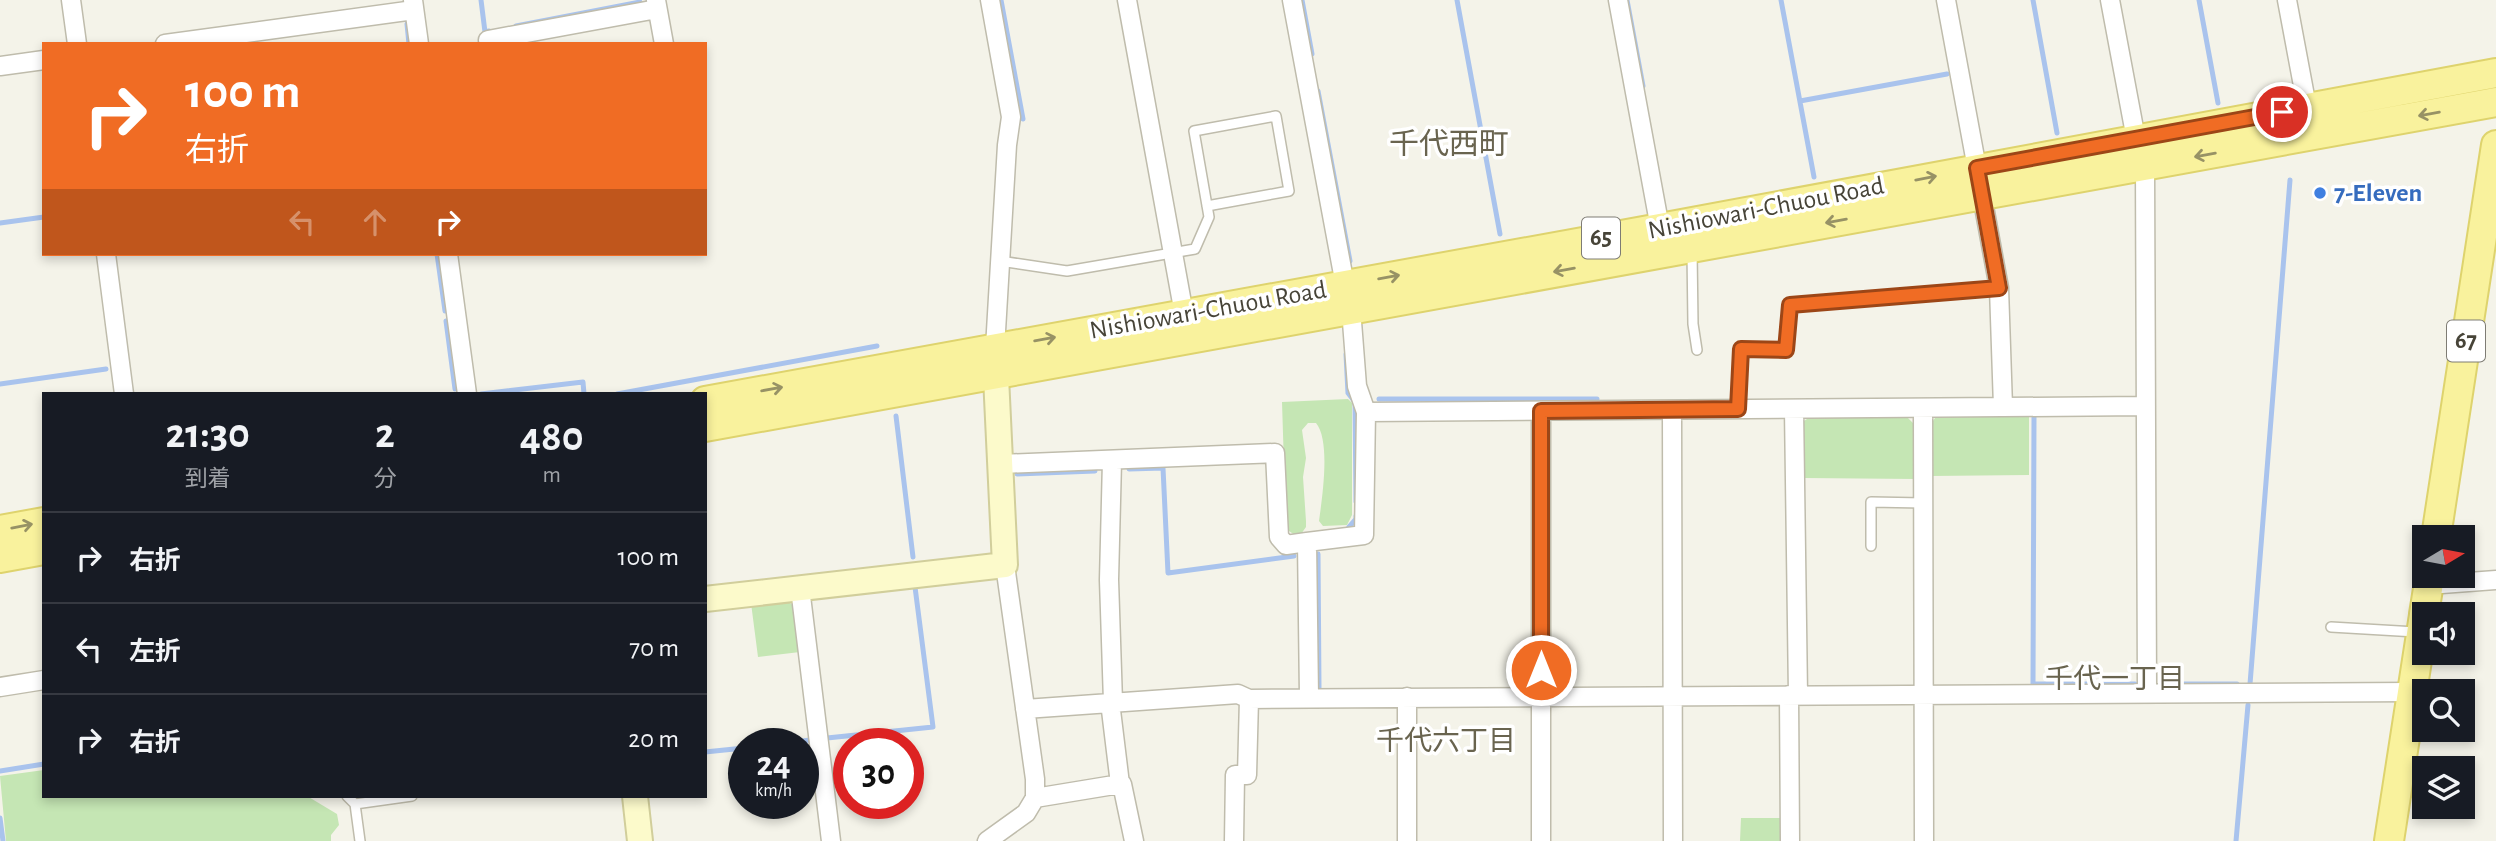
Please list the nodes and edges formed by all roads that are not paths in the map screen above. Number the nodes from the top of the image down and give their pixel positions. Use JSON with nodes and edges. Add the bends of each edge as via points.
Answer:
{"nodes":[{"id":1,"x":71,"y":0,"type":"edge"},
{"id":2,"x":989,"y":0,"type":"edge"},
{"id":3,"x":1127,"y":0,"type":"edge"},
{"id":4,"x":1292,"y":0,"type":"edge"},
{"id":5,"x":1618,"y":0,"type":"edge"},
{"id":6,"x":1946,"y":0,"type":"edge"},
{"id":7,"x":2110,"y":0,"type":"edge"},
{"id":8,"x":2287,"y":0,"type":"edge"},
{"id":9,"x":656,"y":4,"type":"edge"},
{"id":10,"x":414,"y":5,"type":"edge"},
{"id":11,"x":548,"y":36,"type":"edge"},
{"id":12,"x":488,"y":40,"type":"dead end"},
{"id":13,"x":77,"y":42,"type":"edge"},
{"id":14,"x":178,"y":42,"type":"edge"},
{"id":15,"x":419,"y":42,"type":"edge"},
{"id":16,"x":664,"y":42,"type":"edge"},
{"id":17,"x":42,"y":60,"type":"edge"},
{"id":18,"x":0,"y":66,"type":"edge"},
{"id":19,"x":2496,"y":72,"type":"edge"},
{"id":20,"x":2496,"y":102,"type":"edge"},
{"id":21,"x":2307,"y":107,"type":"junction"},
{"id":22,"x":2136,"y":139,"type":"junction"},
{"id":23,"x":2496,"y":145,"type":"edge"},
{"id":24,"x":2145,"y":166,"type":"junction"},
{"id":25,"x":1979,"y":182,"type":"junction"},
{"id":26,"x":1207,"y":206,"type":"junction"},
{"id":27,"x":1660,"y":228,"type":"junction"},
{"id":28,"x":1691,"y":247,"type":"junction"},
{"id":29,"x":1172,"y":253,"type":"junction"},
{"id":30,"x":106,"y":256,"type":"edge"},
{"id":31,"x":448,"y":256,"type":"edge"},
{"id":32,"x":1000,"y":261,"type":"junction"},
{"id":33,"x":1999,"y":288,"type":"junction"},
{"id":34,"x":1348,"y":297,"type":"junction"},
{"id":35,"x":1184,"y":314,"type":"junction"},
{"id":36,"x":1696,"y":350,"type":"dead end"},
{"id":37,"x":996,"y":361,"type":"junction"},
{"id":38,"x":124,"y":392,"type":"edge"},
{"id":39,"x":467,"y":392,"type":"edge"},
{"id":40,"x":707,"y":401,"type":"edge"},
{"id":41,"x":2146,"y":406,"type":"junction"},
{"id":42,"x":2003,"y":407,"type":"junction"},
{"id":43,"x":1923,"y":408,"type":"junction"},
{"id":44,"x":1738,"y":409,"type":"junction"},
{"id":45,"x":1794,"y":409,"type":"junction"},
{"id":46,"x":1672,"y":410,"type":"junction"},
{"id":47,"x":1541,"y":411,"type":"junction"},
{"id":48,"x":1366,"y":412,"type":"junction"},
{"id":49,"x":707,"y":427,"type":"edge"},
{"id":50,"x":1112,"y":461,"type":"junction"},
{"id":51,"x":1001,"y":464,"type":"junction"},
{"id":52,"x":1923,"y":503,"type":"junction"},
{"id":53,"x":42,"y":522,"type":"edge"},
{"id":54,"x":2438,"y":525,"type":"edge"},
{"id":55,"x":0,"y":530,"type":"edge"},
{"id":56,"x":1307,"y":542,"type":"junction"},
{"id":57,"x":1871,"y":546,"type":"dead end"},
{"id":58,"x":42,"y":551,"type":"edge"},
{"id":59,"x":0,"y":558,"type":"edge"},
{"id":60,"x":1005,"y":565,"type":"junction"},
{"id":61,"x":2475,"y":580,"type":"edge"},
{"id":62,"x":2496,"y":580,"type":"edge"},
{"id":63,"x":800,"y":588,"type":"junction"},
{"id":64,"x":707,"y":599,"type":"edge"},
{"id":65,"x":2412,"y":621,"type":"edge"},
{"id":66,"x":2330,"y":627,"type":"dead end"},
{"id":67,"x":42,"y":680,"type":"edge"},
{"id":68,"x":0,"y":687,"type":"edge"},
{"id":69,"x":2412,"y":692,"type":"joint"},
{"id":70,"x":2147,"y":693,"type":"junction"},
{"id":71,"x":1923,"y":694,"type":"junction"},
{"id":72,"x":1794,"y":695,"type":"junction"},
{"id":73,"x":1541,"y":696,"type":"junction"},
{"id":74,"x":1672,"y":696,"type":"junction"},
{"id":75,"x":1309,"y":697,"type":"junction"},
{"id":76,"x":1407,"y":697,"type":"junction"},
{"id":77,"x":1249,"y":699,"type":"junction"},
{"id":78,"x":1111,"y":702,"type":"junction"},
{"id":79,"x":1025,"y":709,"type":"junction"},
{"id":80,"x":1120,"y":784,"type":"junction"},
{"id":81,"x":349,"y":798,"type":"edge"},
{"id":82,"x":398,"y":798,"type":"edge"},
{"id":83,"x":635,"y":798,"type":"edge"},
{"id":84,"x":1035,"y":798,"type":"junction"},
{"id":85,"x":355,"y":804,"type":"junction"},
{"id":86,"x":360,"y":841,"type":"edge"},
{"id":87,"x":640,"y":841,"type":"edge"},
{"id":88,"x":831,"y":841,"type":"edge"},
{"id":89,"x":987,"y":841,"type":"edge"},
{"id":90,"x":1134,"y":841,"type":"edge"},
{"id":91,"x":1234,"y":841,"type":"edge"},
{"id":92,"x":1407,"y":841,"type":"edge"},
{"id":93,"x":1541,"y":841,"type":"edge"},
{"id":94,"x":1673,"y":841,"type":"edge"},
{"id":95,"x":1790,"y":841,"type":"edge"},
{"id":96,"x":1924,"y":841,"type":"edge"},
{"id":97,"x":2389,"y":841,"type":"edge"}],
"edges":[{"from":1,"to":13,"type":"street"},
{"from":2,"to":32,"type":"street","via":[[1011,117]]},
{"from":3,"to":29,"type":"street"},
{"from":4,"to":34,"type":"street"},
{"from":5,"to":27,"type":"street"},
{"from":6,"to":25,"type":"street"},
{"from":7,"to":22,"type":"street"},
{"from":8,"to":21,"type":"street"},
{"from":9,"to":11,"type":"street"},
{"from":9,"to":16,"type":"street"},
{"from":10,"to":14,"type":"street"},
{"from":10,"to":15,"type":"street"},
{"from":11,"to":12,"type":"street"},
{"from":17,"to":18,"type":"street"},
{"from":19,"to":21,"type":"main road","name":"Nishiowari-Chuou Road","number":"65"},
{"from":20,"to":24,"type":"main road","name":"Nishiowari-Chuou Road","number":"65","one_way":true},
{"from":21,"to":22,"type":"main road","name":"Nishiowari-Chuou Road","number":"65"},
{"from":22,"to":25,"type":"main road","name":"Nishiowari-Chuou Road","number":"65"},
{"from":23,"to":54,"type":"main road","number":"67"},
{"from":24,"to":25,"type":"main road","name":"Nishiowari-Chuou Road","number":"65"},
{"from":24,"to":41,"type":"street"},
{"from":27,"to":25,"type":"main road","name":"Nishiowari-Chuou Road","number":"65","one_way":true},
{"from":25,"to":28,"type":"main road","name":"Nishiowari-Chuou Road","number":"65","one_way":true},
{"from":25,"to":33,"type":"street"},
{"from":26,"to":26,"type":"lane","via":[[1289,191],[1276,116],[1194,131]]},
{"from":26,"to":29,"type":"lane","via":[[1209,217],[1195,249]]},
{"from":34,"to":27,"type":"main road","name":"Nishiowari-Chuou Road","number":"65","one_way":true},
{"from":28,"to":34,"type":"main road","name":"Nishiowari-Chuou Road","number":"65","one_way":true},
{"from":28,"to":36,"type":"lane"},
{"from":29,"to":32,"type":"lane","via":[[1068,271]]},
{"from":29,"to":35,"type":"street"},
{"from":30,"to":38,"type":"street"},
{"from":31,"to":39,"type":"street"},
{"from":32,"to":37,"type":"street"},
{"from":33,"to":42,"type":"street"},
{"from":33,"to":44,"type":"lane","via":[[1790,305],[1786,350],[1741,349]]},
{"from":34,"to":35,"type":"main road","name":"Nishiowari-Chuou Road","number":"65"},
{"from":34,"to":37,"type":"main road","name":"Nishiowari-Chuou Road","number":"65"},
{"from":34,"to":48,"type":"street","via":[[1357,386]]},
{"from":37,"to":35,"type":"main road","name":"Nishiowari-Chuou Road","number":"65","one_way":true},
{"from":40,"to":37,"type":"main road","name":"Nishiowari-Chuou Road","number":"65","one_way":true},
{"from":37,"to":49,"type":"main road","name":"Nishiowari-Chuou Road","number":"65"},
{"from":37,"to":51,"type":"street"},
{"from":41,"to":42,"type":"street"},
{"from":41,"to":70,"type":"street"},
{"from":42,"to":43,"type":"street"},
{"from":43,"to":45,"type":"street"},
{"from":43,"to":52,"type":"street"},
{"from":44,"to":45,"type":"street"},
{"from":44,"to":46,"type":"street"},
{"from":45,"to":72,"type":"street"},
{"from":46,"to":47,"type":"street"},
{"from":46,"to":74,"type":"street"},
{"from":47,"to":48,"type":"street"},
{"from":47,"to":73,"type":"street"},
{"from":48,"to":56,"type":"street","via":[[1364,535]]},
{"from":50,"to":51,"type":"street"},
{"from":50,"to":56,"type":"street","via":[[1275,453],[1279,537],[1286,545]]},
{"from":50,"to":78,"type":"street"},
{"from":51,"to":60,"type":"street"},
{"from":52,"to":57,"type":"lane","via":[[1871,502]]},
{"from":52,"to":71,"type":"street"},
{"from":55,"to":53,"type":"main road","one_way":true},
{"from":56,"to":75,"type":"street"},
{"from":58,"to":59,"type":"main road"},
{"from":60,"to":63,"type":"street"},
{"from":60,"to":79,"type":"street"},
{"from":61,"to":62,"type":"street"},
{"from":63,"to":64,"type":"street"},
{"from":63,"to":88,"type":"street"},
{"from":65,"to":66,"type":"lane"},
{"from":67,"to":68,"type":"street"},
{"from":69,"to":70,"type":"street"},
{"from":69,"to":97,"type":"main road"},
{"from":70,"to":71,"type":"street"},
{"from":71,"to":72,"type":"street"},
{"from":71,"to":96,"type":"street"},
{"from":72,"to":74,"type":"street"},
{"from":72,"to":95,"type":"street"},
{"from":73,"to":74,"type":"street"},
{"from":73,"to":76,"type":"street"},
{"from":73,"to":93,"type":"street"},
{"from":74,"to":94,"type":"street"},
{"from":75,"to":76,"type":"street"},
{"from":75,"to":77,"type":"street"},
{"from":76,"to":92,"type":"street"},
{"from":77,"to":78,"type":"street","via":[[1238,694]]},
{"from":77,"to":91,"type":"street","via":[[1247,775],[1235,775]]},
{"from":78,"to":79,"type":"street"},
{"from":78,"to":80,"type":"street"},
{"from":79,"to":84,"type":"street"},
{"from":80,"to":84,"type":"street"},
{"from":80,"to":90,"type":"street"},
{"from":81,"to":85,"type":"lane"},
{"from":82,"to":85,"type":"lane"},
{"from":83,"to":87,"type":"street"},
{"from":84,"to":89,"type":"street","via":[[1026,813]]},
{"from":85,"to":86,"type":"lane"}]}
